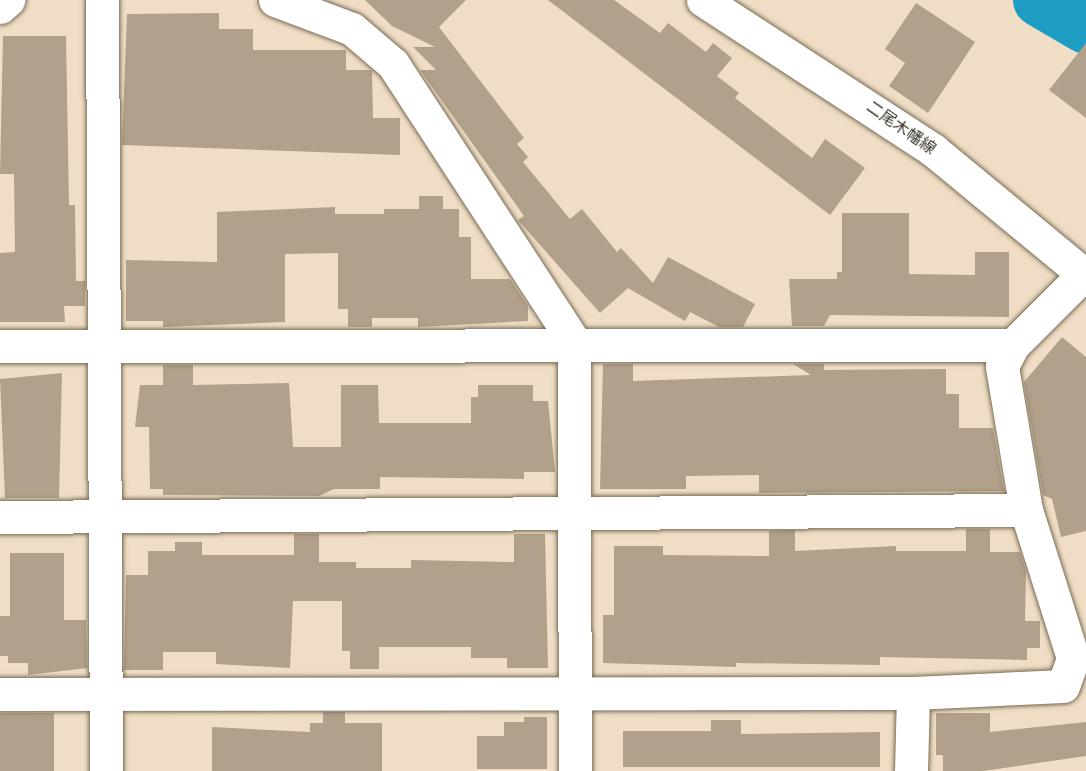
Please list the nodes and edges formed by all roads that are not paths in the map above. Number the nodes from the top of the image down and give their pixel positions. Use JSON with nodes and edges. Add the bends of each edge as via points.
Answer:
{"nodes":[{"id":1,"x":8,"y":0,"type":"edge"},
{"id":2,"x":102,"y":0,"type":"edge"},
{"id":3,"x":276,"y":0,"type":"edge"},
{"id":4,"x":703,"y":0,"type":"edge"},
{"id":5,"x":0,"y":7,"type":"edge"},
{"id":6,"x":1085,"y":275,"type":"edge"},
{"id":7,"x":574,"y":342,"type":"junction"},
{"id":8,"x":1013,"y":345,"type":"junction"},
{"id":9,"x":0,"y":346,"type":"edge"},
{"id":10,"x":106,"y":346,"type":"junction"},
{"id":11,"x":1026,"y":510,"type":"junction"},
{"id":12,"x":574,"y":511,"type":"junction"},
{"id":13,"x":0,"y":517,"type":"edge"},
{"id":14,"x":106,"y":517,"type":"junction"},
{"id":15,"x":575,"y":690,"type":"junction"},
{"id":16,"x":913,"y":693,"type":"junction"},
{"id":17,"x":0,"y":694,"type":"edge"},
{"id":18,"x":105,"y":695,"type":"junction"},
{"id":19,"x":106,"y":771,"type":"edge"},
{"id":20,"x":575,"y":771,"type":"edge"},
{"id":21,"x":912,"y":771,"type":"edge"}],
"edges":[{"from":1,"to":5,"type":"street"},
{"from":2,"to":10,"type":"street"},
{"from":3,"to":7,"type":"street","via":[[352,29],[393,64]]},
{"from":4,"to":6,"type":"street","name":"二尾木幡線","via":[[933,150]]},
{"from":6,"to":8,"type":"street"},
{"from":7,"to":8,"type":"street"},
{"from":7,"to":10,"type":"street"},
{"from":7,"to":12,"type":"street"},
{"from":8,"to":11,"type":"street","via":[[1002,366]]},
{"from":9,"to":10,"type":"street"},
{"from":10,"to":14,"type":"street"},
{"from":11,"to":12,"type":"street"},
{"from":11,"to":16,"type":"street","via":[[1073,658],[1063,686]]},
{"from":12,"to":14,"type":"street"},
{"from":12,"to":15,"type":"street"},
{"from":13,"to":14,"type":"street"},
{"from":14,"to":18,"type":"street"},
{"from":15,"to":16,"type":"street"},
{"from":15,"to":18,"type":"street"},
{"from":15,"to":20,"type":"street"},
{"from":16,"to":21,"type":"street"},
{"from":17,"to":18,"type":"street"},
{"from":18,"to":19,"type":"street"}]}
